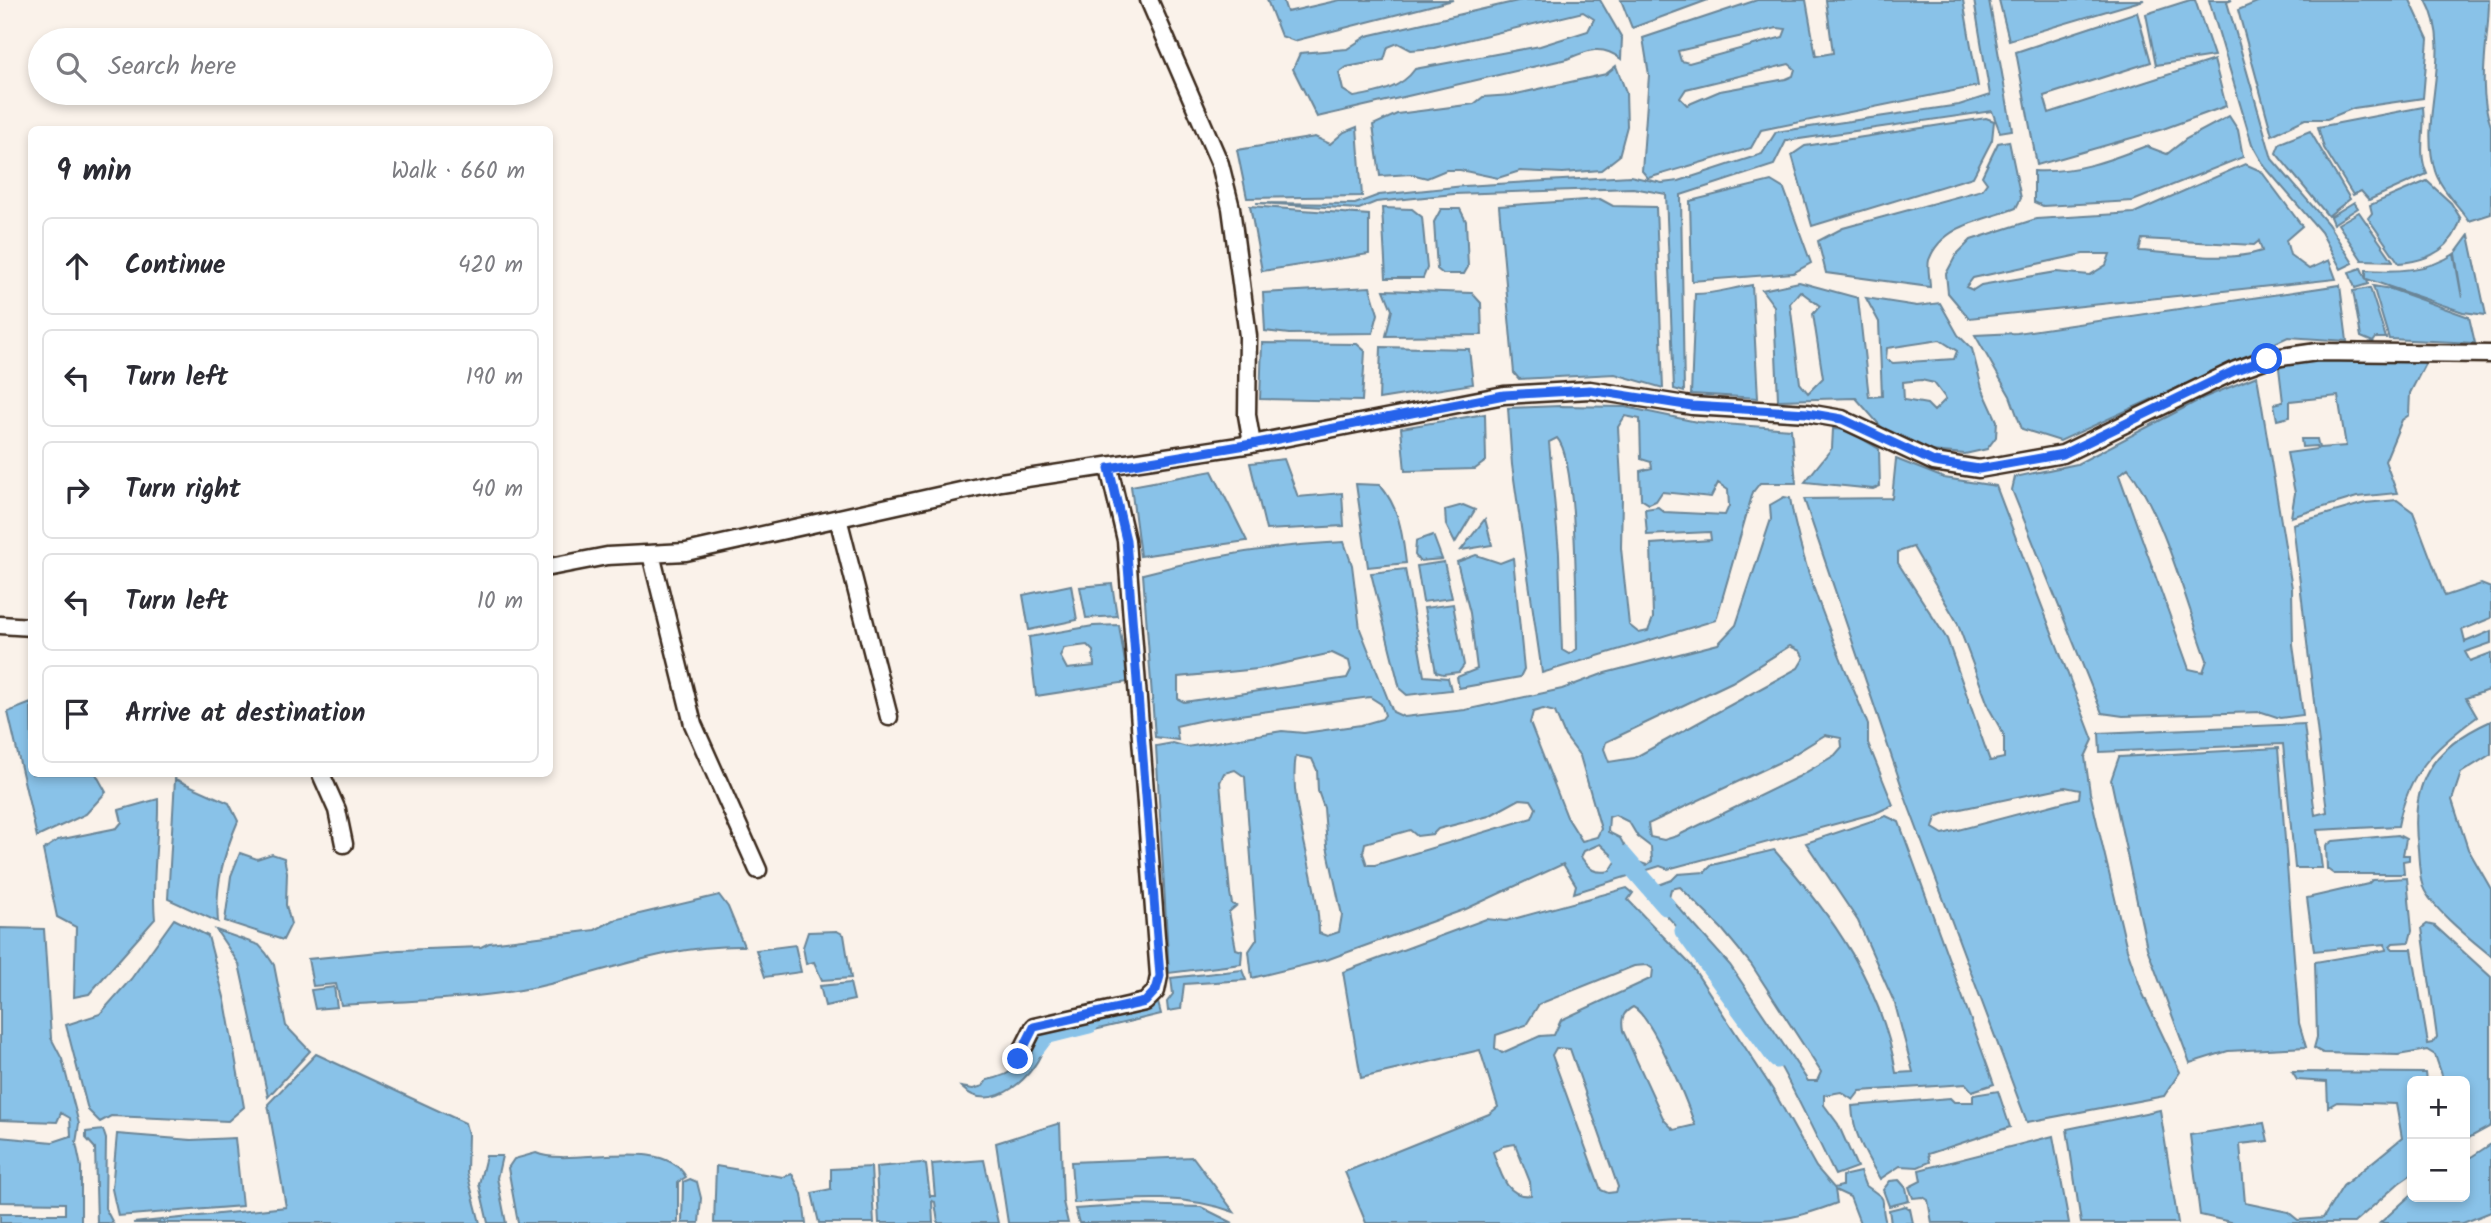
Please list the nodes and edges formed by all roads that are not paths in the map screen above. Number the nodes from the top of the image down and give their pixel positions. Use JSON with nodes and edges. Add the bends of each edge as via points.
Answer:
{"nodes":[{"id":1,"x":1149,"y":0,"type":"edge"},
{"id":2,"x":2491,"y":354,"type":"edge"},
{"id":3,"x":1252,"y":444,"type":"junction"},
{"id":4,"x":1109,"y":468,"type":"junction"},
{"id":5,"x":838,"y":518,"type":"junction"},
{"id":6,"x":651,"y":554,"type":"junction"},
{"id":7,"x":553,"y":566,"type":"edge"},
{"id":8,"x":0,"y":625,"type":"edge"},
{"id":9,"x":28,"y":627,"type":"edge"},
{"id":10,"x":889,"y":717,"type":"dead end"},
{"id":11,"x":322,"y":777,"type":"edge"},
{"id":12,"x":344,"y":844,"type":"dead end"},
{"id":13,"x":758,"y":870,"type":"dead end"},
{"id":14,"x":1018,"y":1059,"type":"dead end"}],
"edges":[{"from":1,"to":3,"type":"street","via":[[1215,151],[1231,208],[1248,336],[1247,415]]},
{"from":2,"to":3,"type":"street","via":[[2317,352],[2267,359],[2063,454],[1979,469],[1934,462],[1842,419],[1692,406],[1590,390],[1504,395]]},
{"from":3,"to":4,"type":"street"},
{"from":4,"to":5,"type":"street","via":[[1001,482]]},
{"from":4,"to":14,"type":"street","via":[[1126,540],[1160,976],[1156,990],[1145,1002],[1034,1027]]},
{"from":5,"to":6,"type":"street","via":[[686,552]]},
{"from":5,"to":10,"type":"street"},
{"from":6,"to":7,"type":"street","via":[[607,556]]},
{"from":6,"to":13,"type":"street","via":[[693,724]]},
{"from":8,"to":9,"type":"street"},
{"from":11,"to":12,"type":"street","via":[[337,810]]}]}
